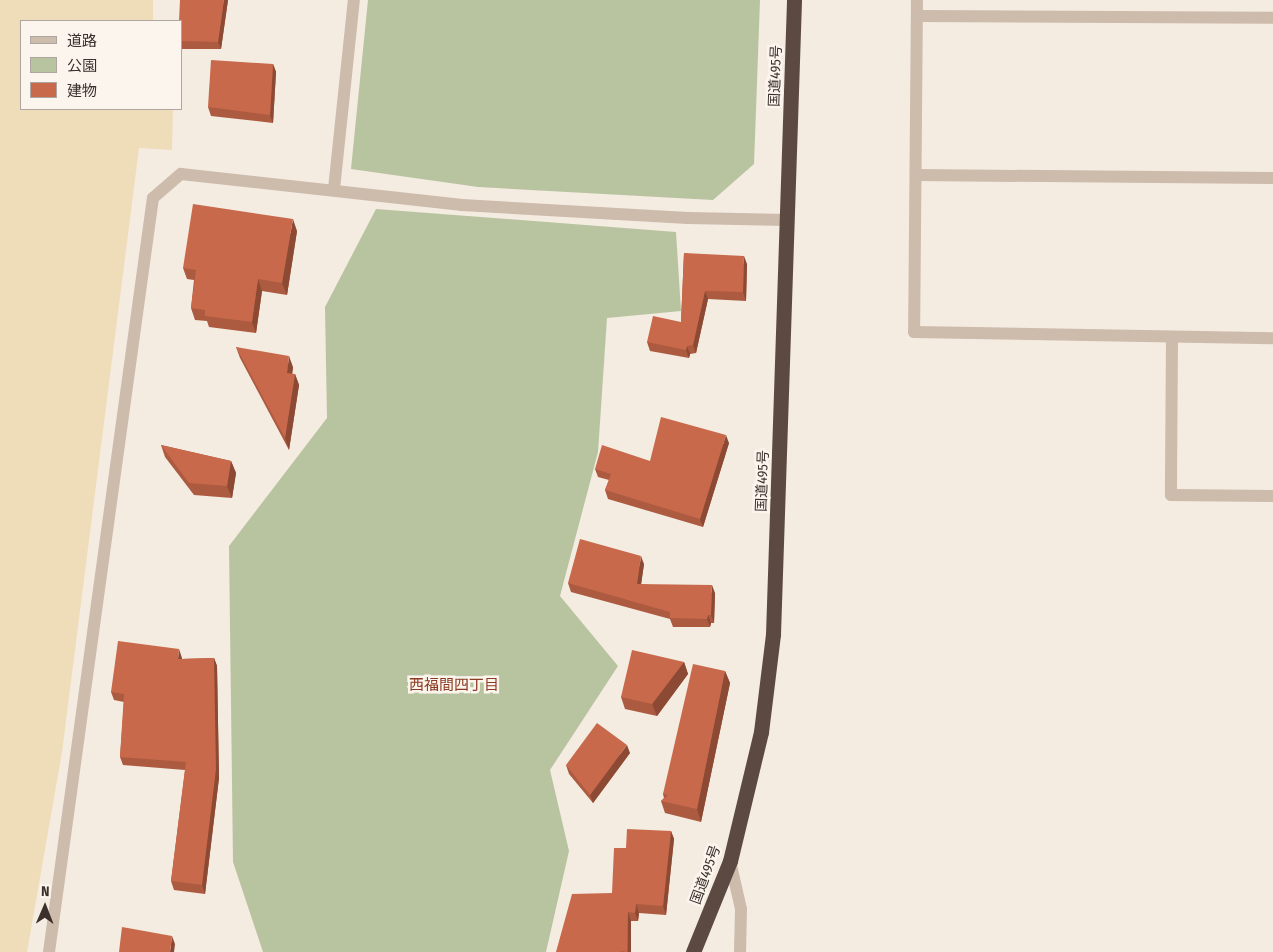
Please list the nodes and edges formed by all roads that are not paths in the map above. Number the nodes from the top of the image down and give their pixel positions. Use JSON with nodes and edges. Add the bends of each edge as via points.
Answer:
{"nodes":[{"id":1,"x":354,"y":0,"type":"edge"},
{"id":2,"x":794,"y":0,"type":"edge"},
{"id":3,"x":917,"y":0,"type":"edge"},
{"id":4,"x":917,"y":16,"type":"junction"},
{"id":5,"x":1273,"y":18,"type":"edge"},
{"id":6,"x":916,"y":176,"type":"junction"},
{"id":7,"x":1273,"y":178,"type":"edge"},
{"id":8,"x":334,"y":190,"type":"junction"},
{"id":9,"x":788,"y":220,"type":"junction"},
{"id":10,"x":1172,"y":338,"type":"junction"},
{"id":11,"x":1273,"y":338,"type":"edge"},
{"id":12,"x":1273,"y":496,"type":"edge"},
{"id":13,"x":730,"y":861,"type":"junction"},
{"id":14,"x":49,"y":952,"type":"edge"},
{"id":15,"x":693,"y":952,"type":"edge"},
{"id":16,"x":740,"y":952,"type":"edge"}],
"edges":[{"from":1,"to":8,"type":"street"},
{"from":2,"to":9,"type":"highway","name":"国道495号"},
{"from":3,"to":4,"type":"street"},
{"from":4,"to":5,"type":"street"},
{"from":4,"to":6,"type":"street"},
{"from":6,"to":7,"type":"street"},
{"from":6,"to":10,"type":"street","via":[[914,332]]},
{"from":8,"to":9,"type":"street","via":[[462,204],[688,218]]},
{"from":8,"to":14,"type":"street","via":[[181,174],[154,198]]},
{"from":9,"to":13,"type":"highway","name":"国道495号","via":[[773,634],[761,732]]},
{"from":10,"to":11,"type":"street"},
{"from":10,"to":12,"type":"street","via":[[1171,495]]},
{"from":13,"to":15,"type":"highway","name":"国道495号"},
{"from":13,"to":16,"type":"street","via":[[741,909]]}]}
